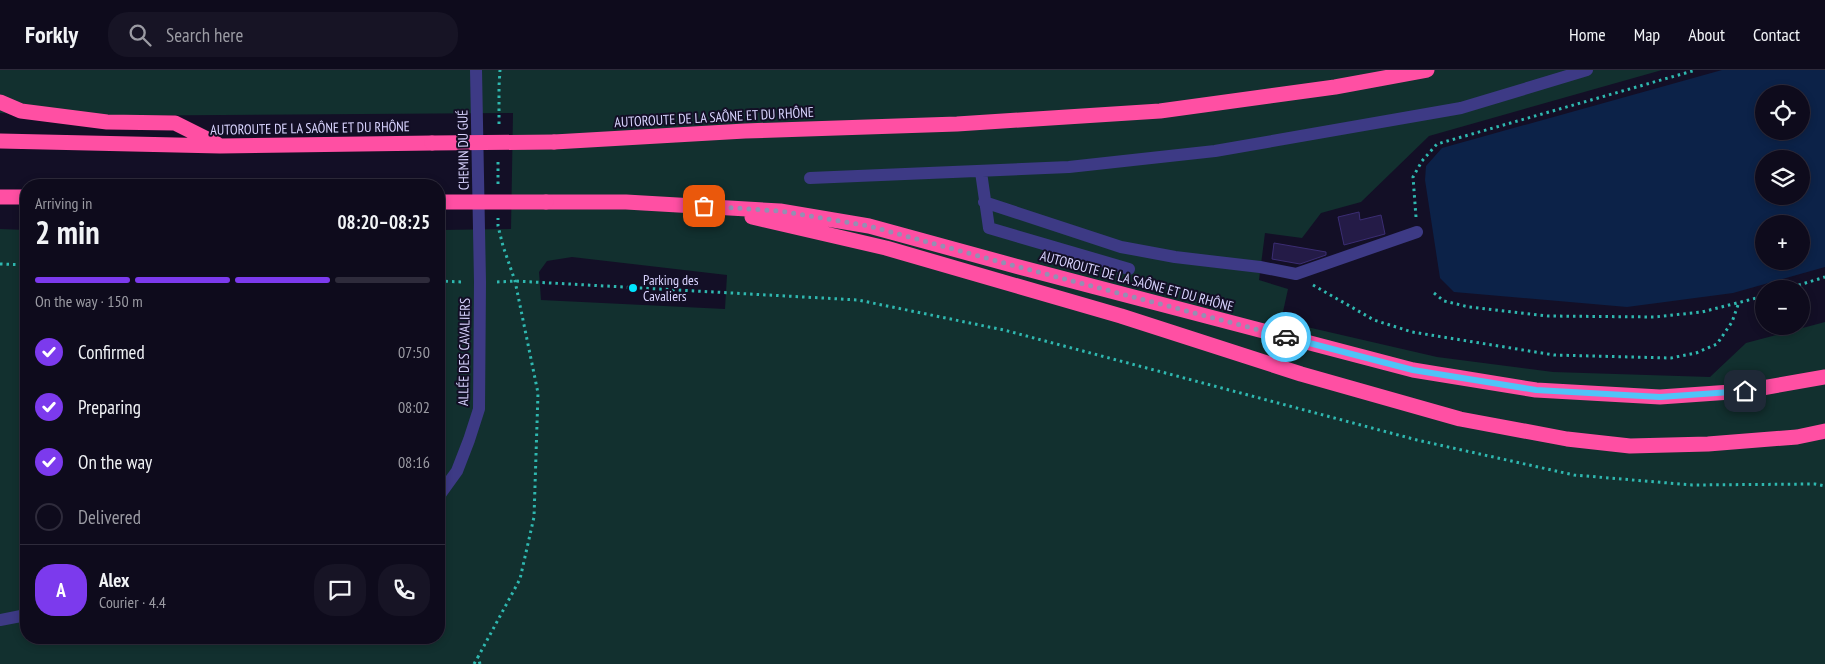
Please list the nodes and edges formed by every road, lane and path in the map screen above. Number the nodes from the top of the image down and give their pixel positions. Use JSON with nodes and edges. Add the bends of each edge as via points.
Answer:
{"nodes":[{"id":1,"x":476,"y":70,"type":"edge"},
{"id":2,"x":500,"y":70,"type":"edge"},
{"id":3,"x":1391,"y":70,"type":"edge"},
{"id":4,"x":1427,"y":70,"type":"edge"},
{"id":5,"x":1587,"y":70,"type":"edge"},
{"id":6,"x":1696,"y":70,"type":"edge"},
{"id":7,"x":1335,"y":87,"type":"junction"},
{"id":8,"x":0,"y":102,"type":"edge"},
{"id":9,"x":499,"y":129,"type":"dead end"},
{"id":10,"x":0,"y":141,"type":"edge"},
{"id":11,"x":220,"y":146,"type":"junction"},
{"id":12,"x":498,"y":158,"type":"dead end"},
{"id":13,"x":981,"y":172,"type":"junction"},
{"id":14,"x":810,"y":178,"type":"dead end"},
{"id":15,"x":498,"y":188,"type":"dead end"},
{"id":16,"x":0,"y":196,"type":"edge"},
{"id":17,"x":20,"y":197,"type":"edge"},
{"id":18,"x":445,"y":202,"type":"edge"},
{"id":19,"x":984,"y":202,"type":"junction"},
{"id":20,"x":704,"y":206,"type":"junction"},
{"id":21,"x":498,"y":217,"type":"dead end"},
{"id":22,"x":479,"y":230,"type":"joint"},
{"id":23,"x":1417,"y":232,"type":"joint"},
{"id":24,"x":0,"y":264,"type":"edge"},
{"id":25,"x":20,"y":265,"type":"edge"},
{"id":26,"x":1129,"y":268,"type":"dead end"},
{"id":27,"x":1296,"y":274,"type":"junction"},
{"id":28,"x":1825,"y":277,"type":"edge"},
{"id":29,"x":445,"y":281,"type":"edge"},
{"id":30,"x":515,"y":281,"type":"junction"},
{"id":31,"x":480,"y":282,"type":"junction"},
{"id":32,"x":1810,"y":282,"type":"edge"},
{"id":33,"x":1434,"y":293,"type":"dead end"},
{"id":34,"x":1755,"y":298,"type":"edge"},
{"id":35,"x":1739,"y":302,"type":"junction"},
{"id":36,"x":1825,"y":377,"type":"edge"},
{"id":37,"x":1825,"y":431,"type":"edge"},
{"id":38,"x":1825,"y":486,"type":"edge"},
{"id":39,"x":445,"y":488,"type":"edge"},
{"id":40,"x":20,"y":616,"type":"edge"},
{"id":41,"x":0,"y":620,"type":"edge"},
{"id":42,"x":478,"y":657,"type":"junction"},
{"id":43,"x":474,"y":664,"type":"edge"},
{"id":44,"x":480,"y":664,"type":"edge"}],
"edges":[{"from":1,"to":22,"type":"street","name":"CHEMIN DU GUÉ"},
{"from":2,"to":9,"type":"path"},
{"from":3,"to":7,"type":"highway"},
{"from":4,"to":7,"type":"highway","name":"AUTOROUTE DE LA SAÔNE ET DU RHÔNE"},
{"from":5,"to":13,"type":"street","via":[[1461,108],[1322,133],[1206,152],[1069,167]]},
{"from":6,"to":23,"type":"path","via":[[1437,144],[1413,177]]},
{"from":7,"to":11,"type":"highway","name":"AUTOROUTE DE LA SAÔNE ET DU RHÔNE","bridge":true,"via":[[1160,111],[957,124],[554,142]]},
{"from":8,"to":11,"type":"highway","via":[[21,111],[107,122],[175,123]]},
{"from":10,"to":11,"type":"highway","name":"AUTOROUTE DE LA SAÔNE ET DU RHÔNE"},
{"from":12,"to":15,"type":"path"},
{"from":13,"to":14,"type":"street"},
{"from":13,"to":19,"type":"street"},
{"from":16,"to":17,"type":"highway"},
{"from":18,"to":20,"type":"highway","name":"AUTOROUTE DE LA SAÔNE ET DU RHÔNE","bridge":true,"via":[[626,202]]},
{"from":19,"to":26,"type":"street","via":[[989,228]]},
{"from":19,"to":27,"type":"street","via":[[1121,247]]},
{"from":20,"to":36,"type":"highway","name":"AUTOROUTE DE LA SAÔNE ET DU RHÔNE","via":[[780,211],[869,226],[1413,370],[1536,390],[1660,397],[1745,391]]},
{"from":20,"to":37,"type":"highway","via":[[886,248],[1460,419],[1567,439],[1630,446],[1708,444],[1797,437]]},
{"from":21,"to":30,"type":"path","via":[[503,246]]},
{"from":22,"to":31,"type":"street","name":"ALLÉE DES CAVALIERS"},
{"from":23,"to":27,"type":"street"},
{"from":24,"to":25,"type":"path"},
{"from":27,"to":35,"type":"path","via":[[1374,320],[1412,332],[1554,355],[1671,358],[1696,353],[1718,344],[1732,322]]},
{"from":28,"to":32,"type":"path"},
{"from":29,"to":31,"type":"path"},
{"from":30,"to":38,"type":"path","via":[[858,300],[1004,330],[1417,440],[1574,475],[1692,485]]},
{"from":30,"to":42,"type":"path","via":[[538,393],[534,517],[520,579]]},
{"from":31,"to":39,"type":"street","name":"ALLÉE DES CAVALIERS","via":[[478,409],[457,471]]},
{"from":33,"to":35,"type":"path","via":[[1444,301],[1469,307],[1548,316],[1654,317],[1702,312]]},
{"from":34,"to":35,"type":"path"},
{"from":40,"to":41,"type":"street"},
{"from":42,"to":43,"type":"path"},
{"from":42,"to":44,"type":"path"}]}
